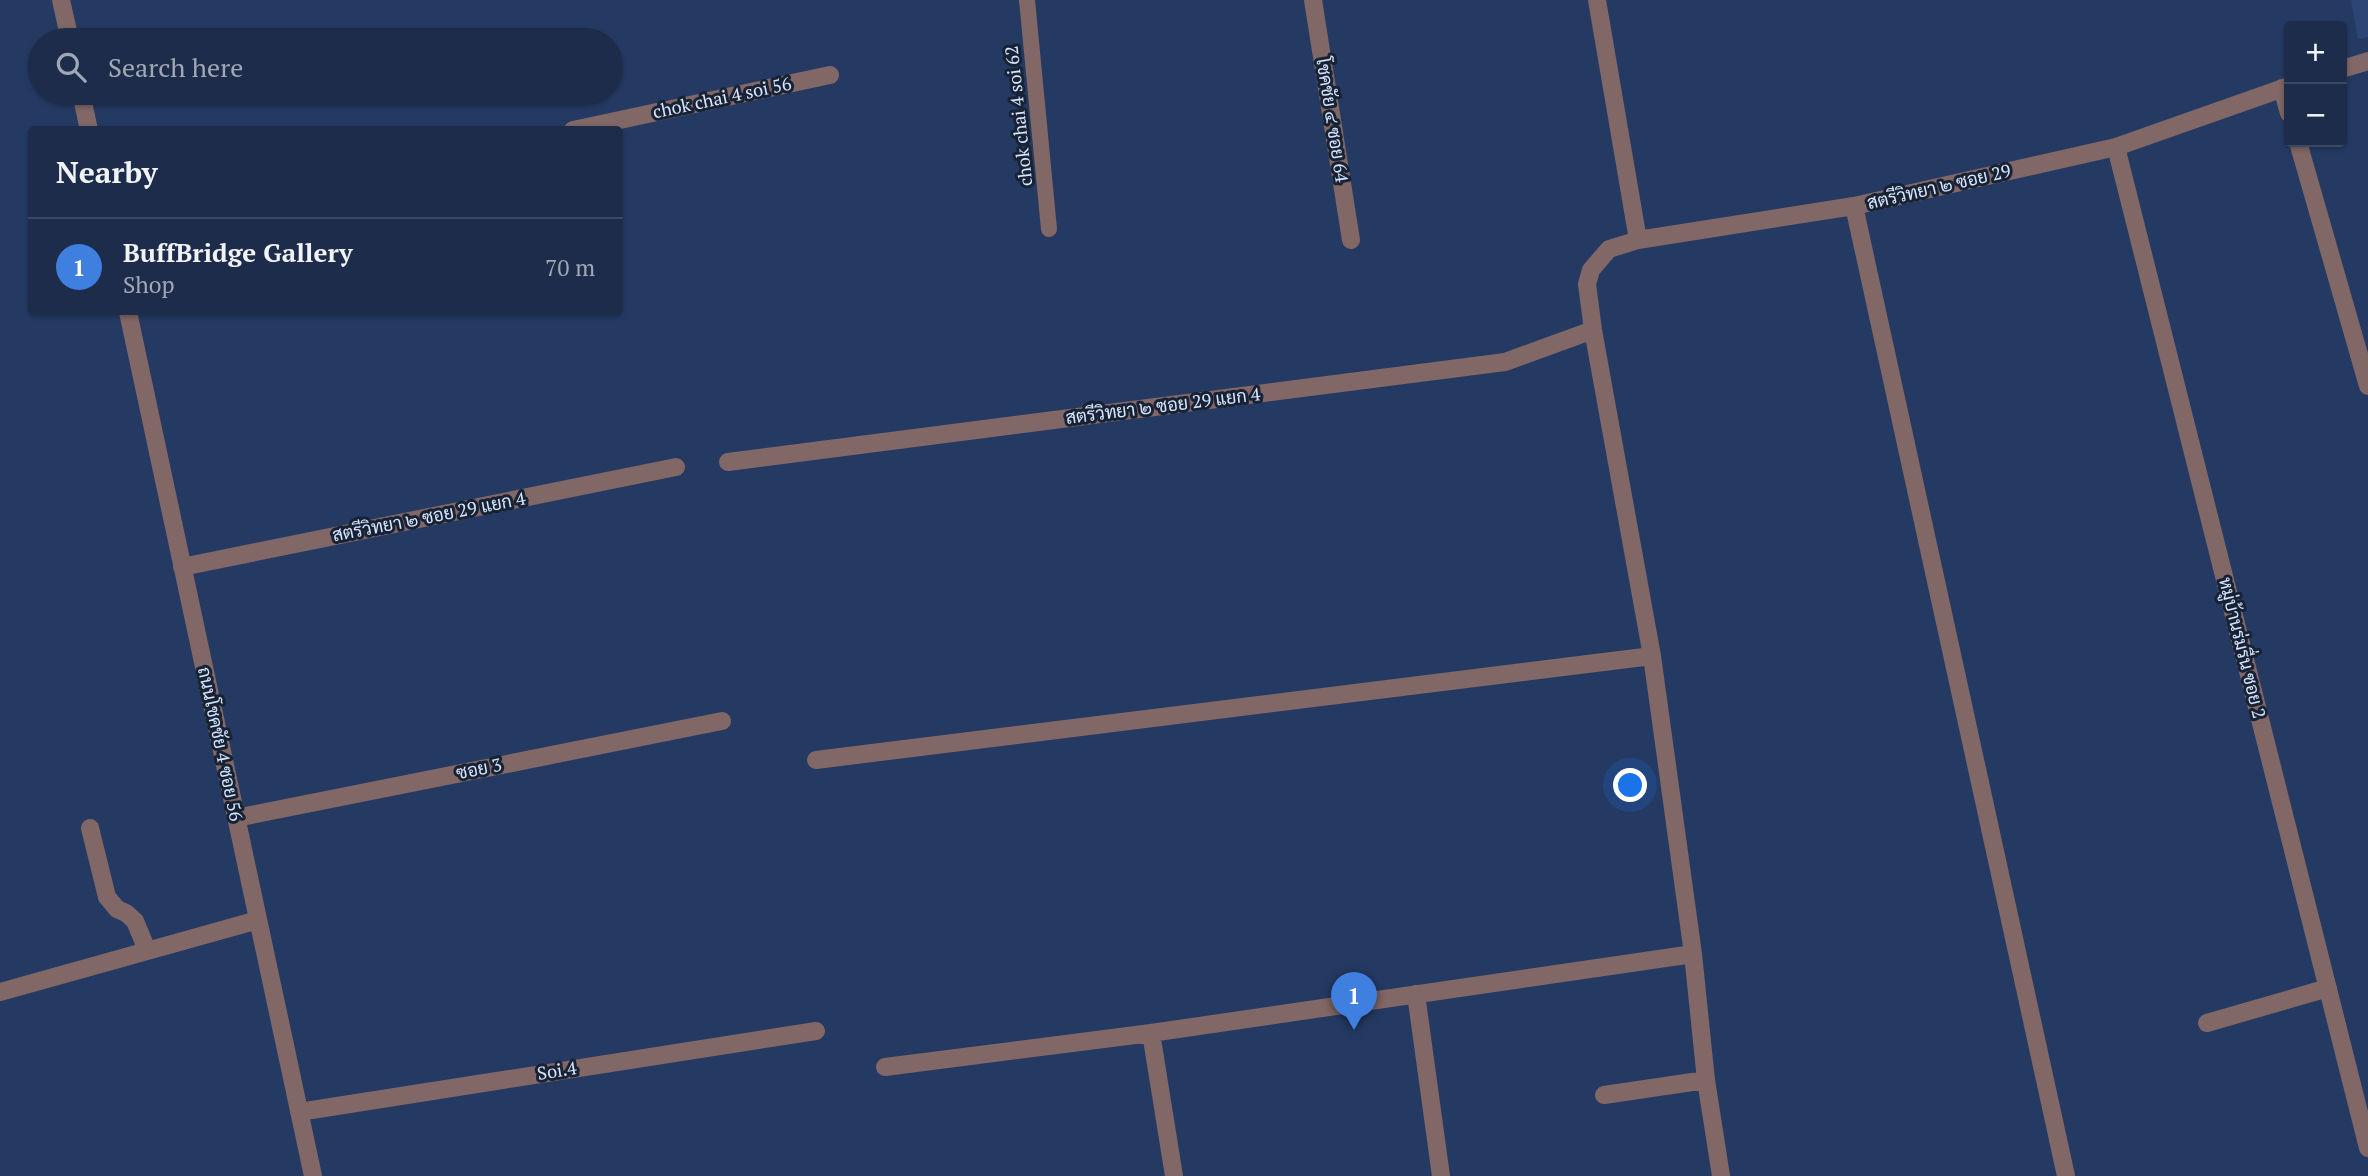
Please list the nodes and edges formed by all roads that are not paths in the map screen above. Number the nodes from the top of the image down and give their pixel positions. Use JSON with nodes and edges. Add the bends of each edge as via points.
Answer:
{"nodes":[{"id":1,"x":61,"y":0,"type":"edge"},
{"id":2,"x":1027,"y":0,"type":"edge"},
{"id":3,"x":1313,"y":0,"type":"edge"},
{"id":4,"x":1597,"y":0,"type":"edge"},
{"id":5,"x":67,"y":28,"type":"edge"},
{"id":6,"x":2368,"y":61,"type":"edge"},
{"id":7,"x":2347,"y":67,"type":"edge"},
{"id":8,"x":830,"y":75,"type":"dead end"},
{"id":9,"x":2284,"y":88,"type":"edge"},
{"id":10,"x":84,"y":105,"type":"edge"},
{"id":11,"x":88,"y":126,"type":"edge"},
{"id":12,"x":592,"y":126,"type":"edge"},
{"id":13,"x":2116,"y":147,"type":"junction"},
{"id":14,"x":2300,"y":147,"type":"edge"},
{"id":15,"x":1854,"y":206,"type":"junction"},
{"id":16,"x":1049,"y":229,"type":"dead end"},
{"id":17,"x":1351,"y":240,"type":"dead end"},
{"id":18,"x":1638,"y":240,"type":"junction"},
{"id":19,"x":129,"y":315,"type":"edge"},
{"id":20,"x":1593,"y":330,"type":"junction"},
{"id":21,"x":2364,"y":352,"type":"edge"},
{"id":22,"x":2368,"y":386,"type":"edge"},
{"id":23,"x":728,"y":461,"type":"dead end"},
{"id":24,"x":676,"y":467,"type":"dead end"},
{"id":25,"x":182,"y":567,"type":"junction"},
{"id":26,"x":1652,"y":656,"type":"junction"},
{"id":27,"x":722,"y":721,"type":"dead end"},
{"id":28,"x":816,"y":760,"type":"dead end"},
{"id":29,"x":236,"y":818,"type":"junction"},
{"id":30,"x":90,"y":828,"type":"dead end"},
{"id":31,"x":258,"y":920,"type":"junction"},
{"id":32,"x":148,"y":950,"type":"junction"},
{"id":33,"x":1693,"y":954,"type":"junction"},
{"id":34,"x":2328,"y":988,"type":"junction"},
{"id":35,"x":0,"y":992,"type":"edge"},
{"id":36,"x":1416,"y":994,"type":"junction"},
{"id":37,"x":2207,"y":1023,"type":"dead end"},
{"id":38,"x":816,"y":1031,"type":"dead end"},
{"id":39,"x":1151,"y":1034,"type":"junction"},
{"id":40,"x":885,"y":1067,"type":"dead end"},
{"id":41,"x":1706,"y":1080,"type":"junction"},
{"id":42,"x":1604,"y":1095,"type":"dead end"},
{"id":43,"x":299,"y":1112,"type":"junction"},
{"id":44,"x":2368,"y":1148,"type":"edge"},
{"id":45,"x":313,"y":1176,"type":"edge"},
{"id":46,"x":1174,"y":1176,"type":"edge"},
{"id":47,"x":1441,"y":1176,"type":"edge"},
{"id":48,"x":1721,"y":1176,"type":"edge"},
{"id":49,"x":2066,"y":1176,"type":"edge"}],
"edges":[{"from":1,"to":5,"type":"street"},
{"from":2,"to":16,"type":"lane","name":"chok chai 4 soi 62"},
{"from":3,"to":17,"type":"street","name":"โชคชัย ๔ ซอย 64"},
{"from":4,"to":18,"type":"street"},
{"from":6,"to":7,"type":"street"},
{"from":8,"to":12,"type":"street","name":"chok chai 4 soi 56"},
{"from":9,"to":13,"type":"street","name":"สตรีวิทยา ๒ ซอย 29"},
{"from":10,"to":11,"type":"street"},
{"from":13,"to":15,"type":"street","name":"สตรีวิทยา ๒ ซอย 29"},
{"from":13,"to":34,"type":"street","name":"หมู่บ้านร่มรื่น ซอย 2"},
{"from":14,"to":21,"type":"street"},
{"from":15,"to":18,"type":"street","name":"สตรีวิทยา ๒ ซอย 29"},
{"from":15,"to":49,"type":"street"},
{"from":18,"to":20,"type":"street","name":"สตรีวิทยา ๒ ซอย 29","via":[[1609,249],[1591,270],[1587,284]]},
{"from":19,"to":25,"type":"street","name":"ถนนโชคชัย 4 ซอย 56"},
{"from":20,"to":23,"type":"street","name":"สตรีวิทยา ๒ ซอย 29 แยก 4","via":[[1505,362]]},
{"from":20,"to":26,"type":"street"},
{"from":21,"to":22,"type":"street"},
{"from":24,"to":25,"type":"street","name":"สตรีวิทยา ๒ ซอย 29 แยก 4"},
{"from":25,"to":29,"type":"street","name":"ถนนโชคชัย 4 ซอย 56"},
{"from":26,"to":28,"type":"street"},
{"from":26,"to":33,"type":"street"},
{"from":27,"to":29,"type":"street","name":"ซอย 3"},
{"from":29,"to":31,"type":"street","name":"ถนนโชคชัย 4 ซอย 56"},
{"from":30,"to":32,"type":"street","via":[[107,897],[135,921]]},
{"from":31,"to":32,"type":"street"},
{"from":31,"to":43,"type":"street","name":"ถนนโชคชัย 4 ซอย 56"},
{"from":32,"to":35,"type":"street"},
{"from":33,"to":36,"type":"street"},
{"from":33,"to":41,"type":"street"},
{"from":34,"to":37,"type":"street"},
{"from":34,"to":44,"type":"street","name":"หมู่บ้านร่มรื่น ซอย 2"},
{"from":36,"to":39,"type":"street"},
{"from":36,"to":47,"type":"street"},
{"from":38,"to":43,"type":"street","name":"Soi.4"},
{"from":39,"to":40,"type":"street"},
{"from":39,"to":46,"type":"street"},
{"from":41,"to":42,"type":"street"},
{"from":41,"to":48,"type":"street"},
{"from":43,"to":45,"type":"street","name":"ถนนโชคชัย 4 ซอย 56"}]}
